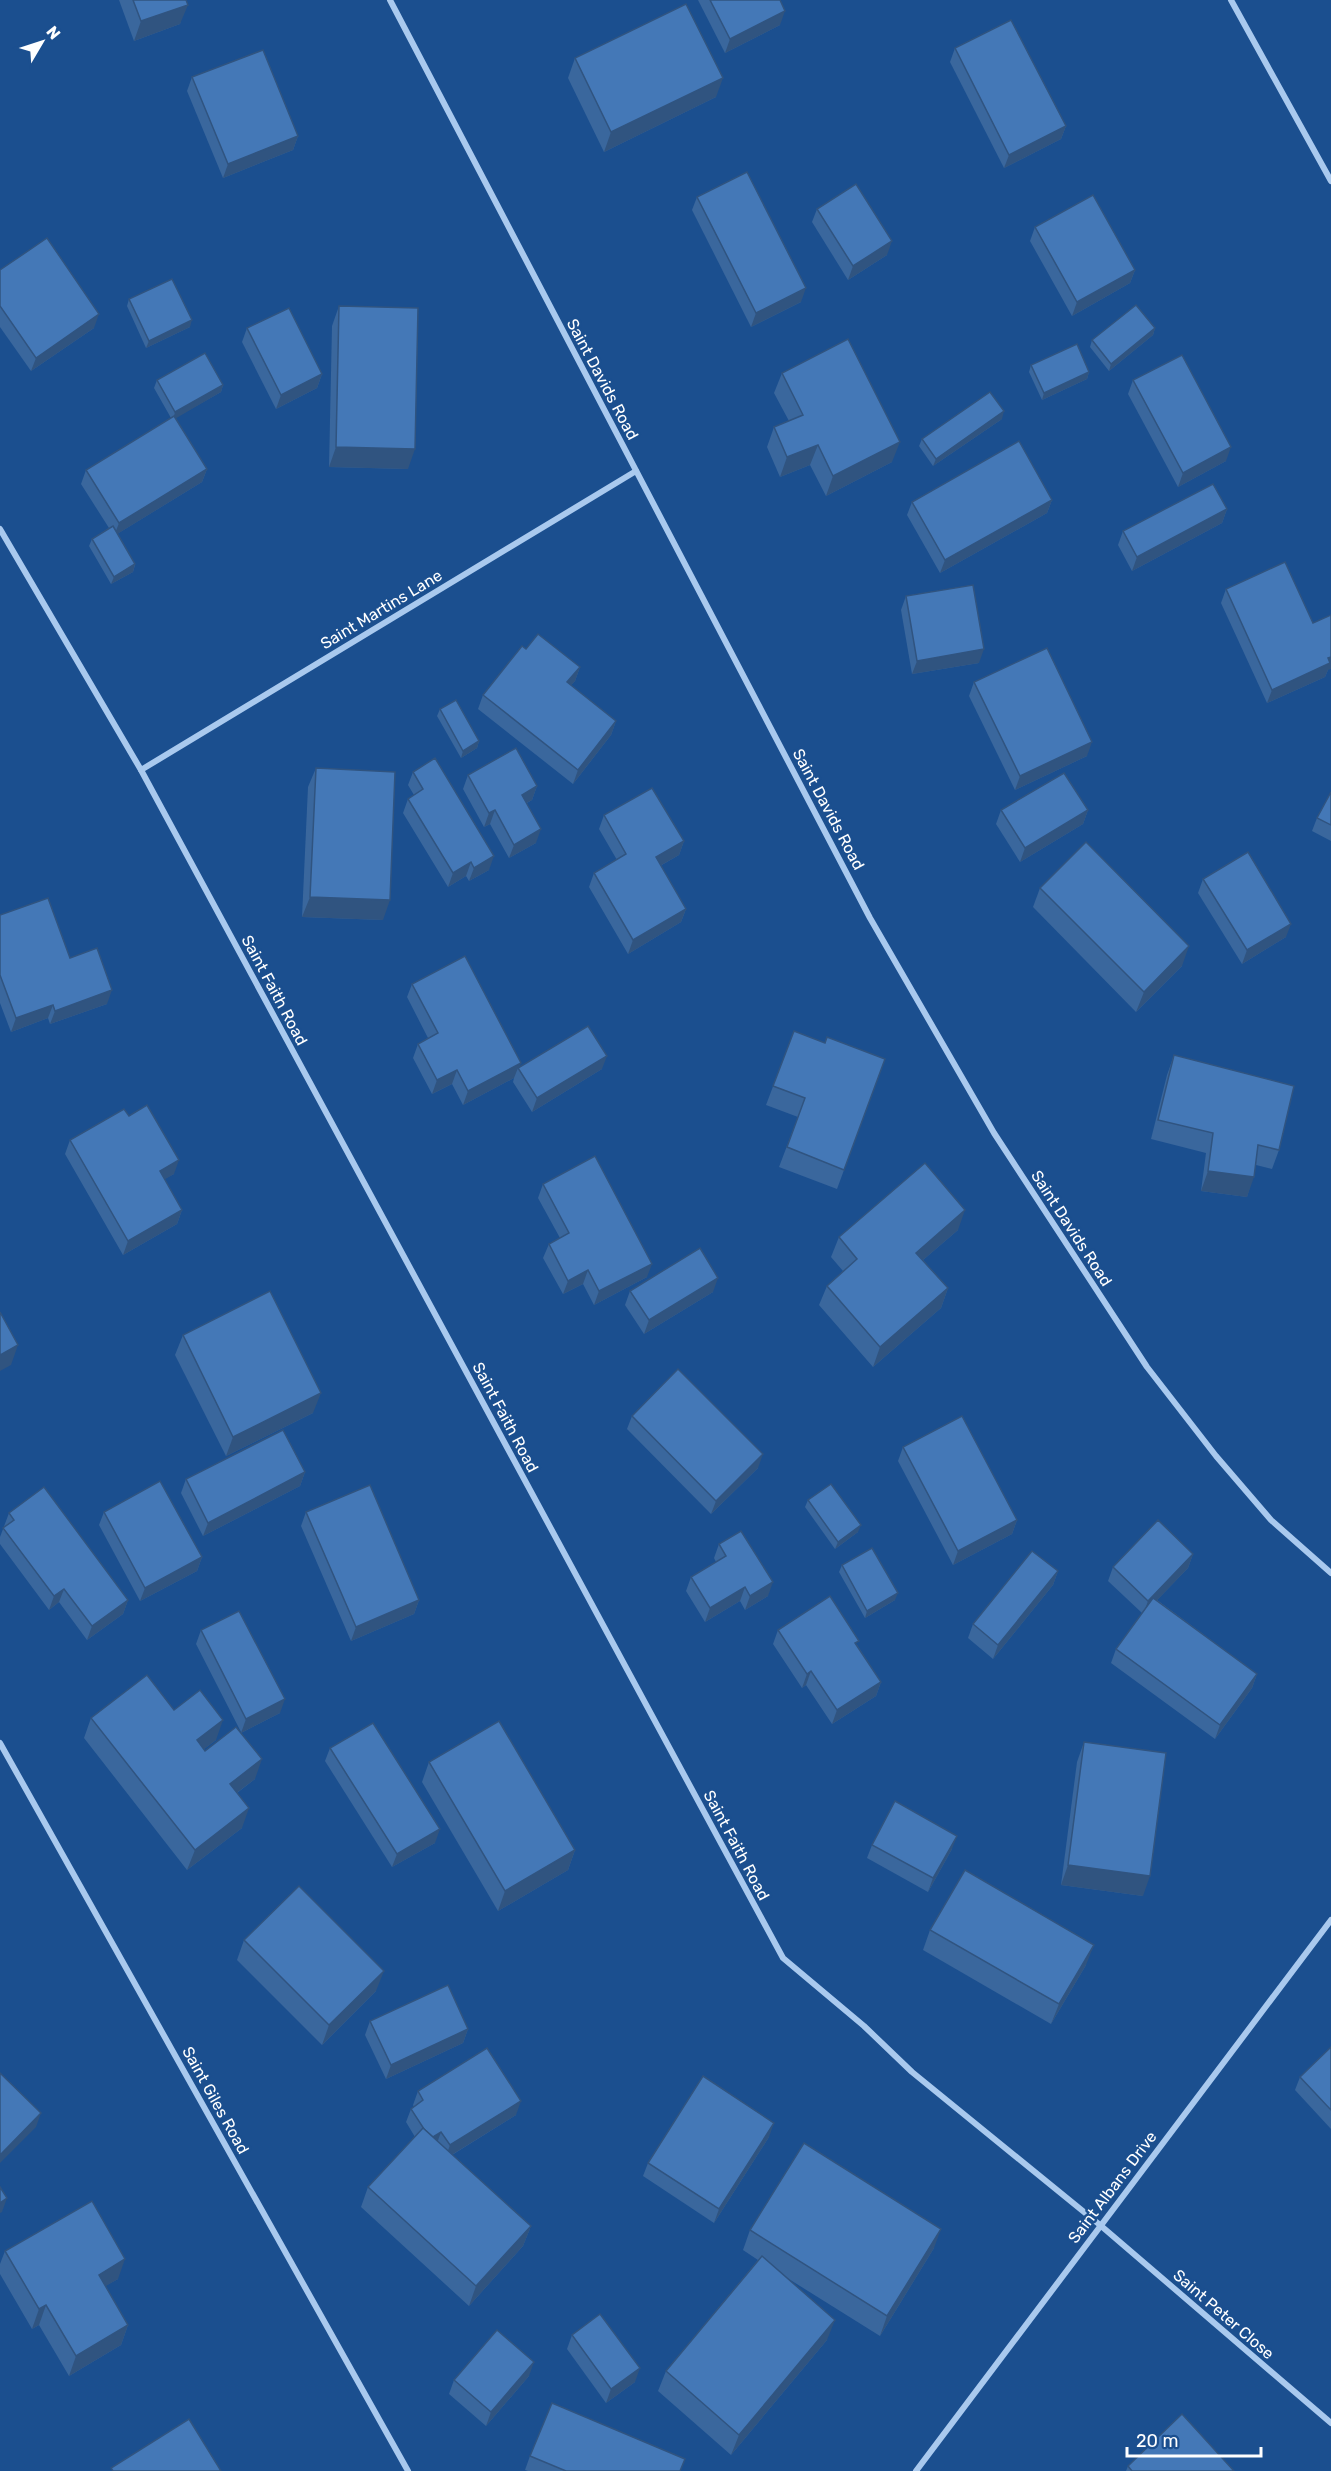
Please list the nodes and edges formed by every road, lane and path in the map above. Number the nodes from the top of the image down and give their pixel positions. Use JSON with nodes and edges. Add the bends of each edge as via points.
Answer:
{"nodes":[{"id":1,"x":390,"y":0,"type":"edge"},
{"id":2,"x":1231,"y":0,"type":"edge"},
{"id":3,"x":1331,"y":181,"type":"edge"},
{"id":4,"x":636,"y":471,"type":"junction"},
{"id":5,"x":0,"y":529,"type":"edge"},
{"id":6,"x":141,"y":770,"type":"junction"},
{"id":7,"x":1331,"y":1573,"type":"edge"},
{"id":8,"x":0,"y":1743,"type":"edge"},
{"id":9,"x":1331,"y":1920,"type":"edge"},
{"id":10,"x":1100,"y":2225,"type":"junction"},
{"id":11,"x":1331,"y":2423,"type":"edge"},
{"id":12,"x":408,"y":2471,"type":"edge"},
{"id":13,"x":916,"y":2471,"type":"edge"}],
"edges":[{"from":1,"to":4,"type":"street","name":"Saint Davids Road"},
{"from":2,"to":3,"type":"street"},
{"from":4,"to":6,"type":"street","name":"Saint Martins Lane"},
{"from":4,"to":7,"type":"street","name":"Saint Davids Road","via":[[870,918],[994,1133],[1147,1367],[1271,1520]]},
{"from":5,"to":6,"type":"street","name":"Saint Faith Road"},
{"from":6,"to":10,"type":"street","name":"Saint Faith Road","via":[[783,1959],[912,2072]]},
{"from":8,"to":12,"type":"street","name":"Saint Giles Road"},
{"from":9,"to":10,"type":"street","name":"Saint Albans Drive"},
{"from":10,"to":11,"type":"street","name":"Saint Peter Close"},
{"from":10,"to":13,"type":"street","name":"Saint Albans Drive"}]}
